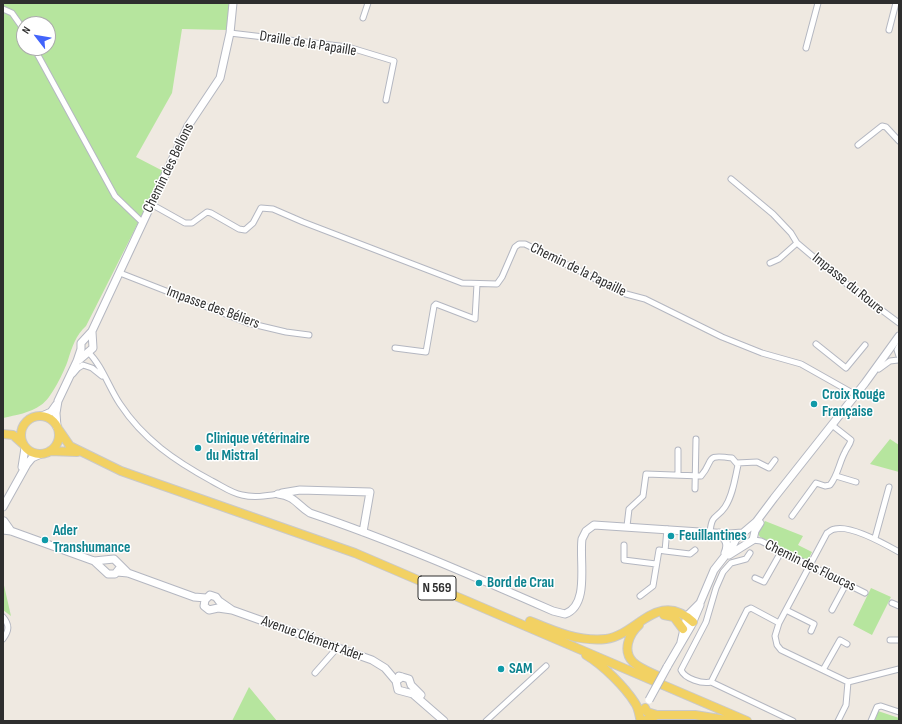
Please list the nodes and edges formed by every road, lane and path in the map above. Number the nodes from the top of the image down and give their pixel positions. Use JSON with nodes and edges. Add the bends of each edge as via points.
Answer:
{"nodes":[{"id":1,"x":233,"y":3,"type":"edge"},
{"id":2,"x":368,"y":3,"type":"edge"},
{"id":3,"x":818,"y":3,"type":"edge"},
{"id":4,"x":896,"y":3,"type":"edge"},
{"id":5,"x":3,"y":10,"type":"edge"},
{"id":6,"x":364,"y":18,"type":"dead end"},
{"id":7,"x":16,"y":19,"type":"edge"},
{"id":8,"x":890,"y":30,"type":"dead end"},
{"id":9,"x":230,"y":33,"type":"junction"},
{"id":10,"x":806,"y":48,"type":"dead end"},
{"id":11,"x":38,"y":56,"type":"edge"},
{"id":12,"x":386,"y":100,"type":"dead end"},
{"id":13,"x":899,"y":141,"type":"edge"},
{"id":14,"x":858,"y":145,"type":"dead end"},
{"id":15,"x":731,"y":179,"type":"dead end"},
{"id":16,"x":152,"y":204,"type":"junction"},
{"id":17,"x":143,"y":223,"type":"junction"},
{"id":18,"x":798,"y":243,"type":"junction"},
{"id":19,"x":770,"y":263,"type":"dead end"},
{"id":20,"x":120,"y":274,"type":"junction"},
{"id":21,"x":476,"y":284,"type":"junction"},
{"id":22,"x":899,"y":323,"type":"edge"},
{"id":23,"x":309,"y":335,"type":"dead end"},
{"id":24,"x":899,"y":336,"type":"edge"},
{"id":25,"x":899,"y":342,"type":"edge"},
{"id":26,"x":816,"y":344,"type":"dead end"},
{"id":27,"x":865,"y":345,"type":"dead end"},
{"id":28,"x":899,"y":346,"type":"edge"},
{"id":29,"x":87,"y":347,"type":"junction"},
{"id":30,"x":395,"y":348,"type":"dead end"},
{"id":31,"x":895,"y":356,"type":"edge"},
{"id":32,"x":878,"y":369,"type":"junction"},
{"id":33,"x":103,"y":376,"type":"junction"},
{"id":34,"x":67,"y":383,"type":"junction"},
{"id":35,"x":856,"y":395,"type":"junction"},
{"id":36,"x":58,"y":401,"type":"junction"},
{"id":37,"x":42,"y":416,"type":"junction"},
{"id":38,"x":24,"y":424,"type":"junction"},
{"id":39,"x":832,"y":425,"type":"junction"},
{"id":40,"x":58,"y":429,"type":"junction"},
{"id":41,"x":3,"y":432,"type":"edge"},
{"id":42,"x":696,"y":438,"type":"dead end"},
{"id":43,"x":24,"y":446,"type":"junction"},
{"id":44,"x":678,"y":450,"type":"dead end"},
{"id":45,"x":50,"y":451,"type":"junction"},
{"id":46,"x":41,"y":454,"type":"junction"},
{"id":47,"x":81,"y":454,"type":"junction"},
{"id":48,"x":775,"y":460,"type":"dead end"},
{"id":49,"x":737,"y":462,"type":"junction"},
{"id":50,"x":678,"y":475,"type":"junction"},
{"id":51,"x":695,"y":476,"type":"junction"},
{"id":52,"x":836,"y":476,"type":"junction"},
{"id":53,"x":856,"y":482,"type":"dead end"},
{"id":54,"x":889,"y":487,"type":"dead end"},
{"id":55,"x":695,"y":489,"type":"dead end"},
{"id":56,"x":308,"y":491,"type":"junction"},
{"id":57,"x":278,"y":494,"type":"junction"},
{"id":58,"x":3,"y":499,"type":"edge"},
{"id":59,"x":300,"y":505,"type":"junction"},
{"id":60,"x":3,"y":507,"type":"edge"},
{"id":61,"x":792,"y":516,"type":"dead end"},
{"id":62,"x":3,"y":521,"type":"edge"},
{"id":63,"x":627,"y":526,"type":"junction"},
{"id":64,"x":667,"y":529,"type":"junction"},
{"id":65,"x":3,"y":530,"type":"edge"},
{"id":66,"x":11,"y":531,"type":"junction"},
{"id":67,"x":363,"y":532,"type":"junction"},
{"id":68,"x":710,"y":532,"type":"junction"},
{"id":69,"x":719,"y":533,"type":"junction"},
{"id":70,"x":752,"y":536,"type":"junction"},
{"id":71,"x":875,"y":538,"type":"junction"},
{"id":72,"x":624,"y":544,"type":"dead end"},
{"id":73,"x":738,"y":545,"type":"junction"},
{"id":74,"x":695,"y":550,"type":"dead end"},
{"id":75,"x":665,"y":551,"type":"junction"},
{"id":76,"x":781,"y":552,"type":"junction"},
{"id":77,"x":899,"y":552,"type":"edge"},
{"id":78,"x":750,"y":553,"type":"junction"},
{"id":79,"x":722,"y":559,"type":"junction"},
{"id":80,"x":106,"y":560,"type":"junction"},
{"id":81,"x":94,"y":561,"type":"junction"},
{"id":82,"x":656,"y":564,"type":"junction"},
{"id":83,"x":809,"y":566,"type":"junction"},
{"id":84,"x":118,"y":569,"type":"junction"},
{"id":85,"x":103,"y":570,"type":"junction"},
{"id":86,"x":755,"y":578,"type":"dead end"},
{"id":87,"x":846,"y":584,"type":"junction"},
{"id":88,"x":435,"y":587,"type":"junction"},
{"id":89,"x":865,"y":593,"type":"dead end"},
{"id":90,"x":640,"y":596,"type":"dead end"},
{"id":91,"x":205,"y":601,"type":"junction"},
{"id":92,"x":892,"y":603,"type":"dead end"},
{"id":93,"x":218,"y":605,"type":"junction"},
{"id":94,"x":899,"y":606,"type":"edge"},
{"id":95,"x":786,"y":610,"type":"junction"},
{"id":96,"x":832,"y":610,"type":"dead end"},
{"id":97,"x":3,"y":617,"type":"edge"},
{"id":98,"x":685,"y":621,"type":"junction"},
{"id":99,"x":780,"y":623,"type":"junction"},
{"id":100,"x":811,"y":631,"type":"dead end"},
{"id":101,"x":552,"y":636,"type":"junction"},
{"id":102,"x":3,"y":639,"type":"edge"},
{"id":103,"x":890,"y":640,"type":"dead end"},
{"id":104,"x":899,"y":640,"type":"edge"},
{"id":105,"x":681,"y":642,"type":"junction"},
{"id":106,"x":848,"y":644,"type":"dead end"},
{"id":107,"x":338,"y":647,"type":"junction"},
{"id":108,"x":546,"y":666,"type":"dead end"},
{"id":109,"x":899,"y":669,"type":"edge"},
{"id":110,"x":823,"y":670,"type":"junction"},
{"id":111,"x":315,"y":673,"type":"dead end"},
{"id":112,"x":399,"y":679,"type":"junction"},
{"id":113,"x":708,"y":682,"type":"junction"},
{"id":114,"x":848,"y":682,"type":"junction"},
{"id":115,"x":409,"y":688,"type":"junction"},
{"id":116,"x":706,"y":702,"type":"junction"},
{"id":117,"x":645,"y":708,"type":"junction"},
{"id":118,"x":899,"y":712,"type":"edge"},
{"id":119,"x":657,"y":715,"type":"junction"},
{"id":120,"x":443,"y":720,"type":"edge"},
{"id":121,"x":641,"y":720,"type":"edge"},
{"id":122,"x":486,"y":721,"type":"edge"},
{"id":123,"x":732,"y":721,"type":"edge"},
{"id":124,"x":747,"y":721,"type":"edge"},
{"id":125,"x":793,"y":721,"type":"edge"},
{"id":126,"x":838,"y":721,"type":"edge"},
{"id":127,"x":871,"y":721,"type":"edge"}],
"edges":[{"from":1,"to":9,"type":"street","name":"Chemin des Bellons"},
{"from":2,"to":6,"type":"street"},
{"from":3,"to":10,"type":"street"},
{"from":4,"to":8,"type":"street"},
{"from":5,"to":7,"type":"street","via":[[12,13]]},
{"from":9,"to":12,"type":"street","name":"Draille de la Papaille","via":[[348,47],[394,61]]},
{"from":9,"to":16,"type":"street","name":"Chemin des Bellons","via":[[220,78],[188,126]]},
{"from":11,"to":17,"type":"street","via":[[115,196]]},
{"from":13,"to":14,"type":"street","via":[[882,126]]},
{"from":15,"to":18,"type":"street","name":"Impasse du Roure","via":[[773,214]]},
{"from":16,"to":17,"type":"street","name":"Chemin des Bellons"},
{"from":16,"to":21,"type":"street","name":"Chemin de la Papaille","via":[[185,223],[192,224],[207,212],[245,230],[253,223],[261,208],[273,209],[462,283]]},
{"from":17,"to":20,"type":"street","name":"Chemin des Bellons"},
{"from":18,"to":19,"type":"street","name":"Impasse du Roure"},
{"from":18,"to":22,"type":"street","name":"Impasse du Roure","via":[[839,279]]},
{"from":20,"to":23,"type":"street","name":"Impasse des Béliers","via":[[248,322]]},
{"from":20,"to":29,"type":"street","name":"Chemin des Bellons","via":[[92,331]]},
{"from":21,"to":30,"type":"street","via":[[475,319],[436,304],[426,352]]},
{"from":21,"to":35,"type":"street","name":"Chemin de la Papaille","via":[[497,284],[515,247],[524,244],[722,337],[801,364]]},
{"from":24,"to":31,"type":"street"},
{"from":24,"to":32,"type":"street"},
{"from":25,"to":31,"type":"street"},
{"from":26,"to":27,"type":"street","via":[[846,368]]},
{"from":28,"to":31,"type":"street"},
{"from":29,"to":33,"type":"street"},
{"from":29,"to":34,"type":"street","name":"Chemin des Bellons"},
{"from":31,"to":32,"type":"street"},
{"from":32,"to":35,"type":"street"},
{"from":33,"to":34,"type":"street","via":[[84,365],[78,368]]},
{"from":33,"to":57,"type":"street","via":[[132,421],[172,457],[240,495],[260,497]]},
{"from":34,"to":36,"type":"street","name":"Chemin des Bellons"},
{"from":35,"to":39,"type":"street"},
{"from":36,"to":37,"type":"street","name":"Chemin des Bellons","via":[[51,412]]},
{"from":36,"to":40,"type":"street","name":"Chemin des Bellons"},
{"from":37,"to":38,"type":"main road","via":[[32,418]]},
{"from":37,"to":40,"type":"main road","via":[[53,421]]},
{"from":38,"to":41,"type":"main road","via":[[14,430]]},
{"from":38,"to":43,"type":"main road","via":[[21,434]]},
{"from":39,"to":52,"type":"street","via":[[851,440]]},
{"from":39,"to":70,"type":"street","via":[[756,522]]},
{"from":40,"to":45,"type":"main road","via":[[57,444]]},
{"from":40,"to":47,"type":"main road","number":"N 569","via":[[66,443]]},
{"from":41,"to":43,"type":"main road","via":[[13,435]]},
{"from":42,"to":51,"type":"street"},
{"from":43,"to":46,"type":"main road","via":[[32,452]]},
{"from":43,"to":58,"type":"street","via":[[22,465]]},
{"from":44,"to":50,"type":"street"},
{"from":45,"to":46,"type":"main road"},
{"from":45,"to":47,"type":"main road","number":"N 569"},
{"from":46,"to":60,"type":"street","via":[[27,464]]},
{"from":47,"to":88,"type":"main road","number":"N 569","via":[[135,477],[355,553]]},
{"from":48,"to":49,"type":"street","via":[[768,468],[757,462]]},
{"from":49,"to":51,"type":"street","via":[[732,458],[715,456],[708,462],[701,476]]},
{"from":49,"to":68,"type":"street","via":[[733,487],[725,507],[712,518]]},
{"from":50,"to":51,"type":"street"},
{"from":50,"to":63,"type":"street","via":[[646,474],[643,496],[629,509]]},
{"from":51,"to":55,"type":"street"},
{"from":52,"to":53,"type":"street"},
{"from":52,"to":61,"type":"street","via":[[830,486],[816,483]]},
{"from":54,"to":71,"type":"street"},
{"from":56,"to":57,"type":"street"},
{"from":56,"to":59,"type":"street","via":[[303,495]]},
{"from":56,"to":67,"type":"street","via":[[370,492]]},
{"from":57,"to":59,"type":"street","via":[[294,498]]},
{"from":59,"to":67,"type":"street","via":[[310,513]]},
{"from":62,"to":66,"type":"street"},
{"from":63,"to":64,"type":"street"},
{"from":63,"to":67,"type":"street","via":[[594,524],[586,530],[581,545],[580,600],[574,609],[565,614]]},
{"from":64,"to":68,"type":"street"},
{"from":64,"to":75,"type":"street"},
{"from":65,"to":66,"type":"street"},
{"from":66,"to":81,"type":"street"},
{"from":68,"to":69,"type":"street"},
{"from":69,"to":70,"type":"street"},
{"from":69,"to":73,"type":"street"},
{"from":69,"to":79,"type":"street","via":[[727,545]]},
{"from":70,"to":73,"type":"street"},
{"from":70,"to":73,"type":"street"},
{"from":70,"to":76,"type":"street","name":"Chemin des Floucas"},
{"from":70,"to":78,"type":"street"},
{"from":71,"to":77,"type":"street"},
{"from":71,"to":83,"type":"street","via":[[835,528],[826,533]]},
{"from":72,"to":82,"type":"street","via":[[624,560]]},
{"from":73,"to":78,"type":"street"},
{"from":73,"to":79,"type":"street"},
{"from":73,"to":98,"type":"street","via":[[718,568]]},
{"from":74,"to":75,"type":"street","via":[[690,554]]},
{"from":75,"to":82,"type":"street","via":[[659,550]]},
{"from":76,"to":83,"type":"street","name":"Chemin des Floucas"},
{"from":76,"to":86,"type":"street","via":[[764,582]]},
{"from":78,"to":113,"type":"street","via":[[746,559],[732,563],[723,572],[706,622],[682,667],[684,675]]},
{"from":79,"to":98,"type":"street","via":[[709,580],[700,603]]},
{"from":80,"to":81,"type":"street"},
{"from":80,"to":84,"type":"street","via":[[114,560]]},
{"from":80,"to":85,"type":"street"},
{"from":81,"to":85,"type":"street"},
{"from":82,"to":90,"type":"street","via":[[654,586]]},
{"from":83,"to":87,"type":"street","name":"Chemin des Floucas"},
{"from":83,"to":95,"type":"street"},
{"from":84,"to":85,"type":"street","via":[[110,575]]},
{"from":84,"to":91,"type":"street"},
{"from":87,"to":89,"type":"street","name":"Chemin des Floucas"},
{"from":87,"to":96,"type":"street"},
{"from":88,"to":98,"type":"main road","number":"N 569","via":[[461,593],[531,622],[585,639],[608,639],[656,613],[674,611]]},
{"from":88,"to":101,"type":"main road","number":"N 569"},
{"from":91,"to":93,"type":"street","via":[[209,610]]},
{"from":91,"to":93,"type":"street","via":[[212,595],[216,597]]},
{"from":92,"to":94,"type":"street"},
{"from":93,"to":107,"type":"street","name":"Avenue Clément Ader"},
{"from":95,"to":99,"type":"street"},
{"from":95,"to":100,"type":"street","via":[[814,624]]},
{"from":97,"to":102,"type":"street","via":[[9,627]]},
{"from":98,"to":105,"type":"street"},
{"from":98,"to":105,"type":"street"},
{"from":98,"to":116,"type":"main road","number":"N 569","via":[[660,615],[641,624],[630,637],[627,650],[632,662],[641,668]]},
{"from":99,"to":110,"type":"street","via":[[775,636],[781,650]]},
{"from":99,"to":113,"type":"street","via":[[751,608],[747,610]]},
{"from":101,"to":116,"type":"main road","number":"N 569"},
{"from":101,"to":121,"type":"main road","number":"N 569","via":[[592,659],[624,689],[637,705]]},
{"from":103,"to":104,"type":"street"},
{"from":105,"to":117,"type":"street","bridge":true},
{"from":106,"to":110,"type":"street","via":[[840,640]]},
{"from":107,"to":111,"type":"street"},
{"from":107,"to":112,"type":"street","name":"Avenue Clément Ader","via":[[377,662]]},
{"from":108,"to":122,"type":"street"},
{"from":109,"to":114,"type":"street"},
{"from":110,"to":114,"type":"street"},
{"from":112,"to":115,"type":"street","via":[[409,679]]},
{"from":112,"to":115,"type":"street","via":[[398,690],[401,692]]},
{"from":113,"to":125,"type":"street"},
{"from":114,"to":126,"type":"street","via":[[846,705]]},
{"from":115,"to":120,"type":"street","via":[[439,713]]},
{"from":116,"to":124,"type":"main road","number":"N 569"},
{"from":117,"to":119,"type":"main road","via":[[647,712]]},
{"from":117,"to":121,"type":"street"},
{"from":118,"to":127,"type":"street","via":[[877,707]]},
{"from":119,"to":121,"type":"main road"},
{"from":119,"to":123,"type":"main road","via":[[695,715]]}]}
